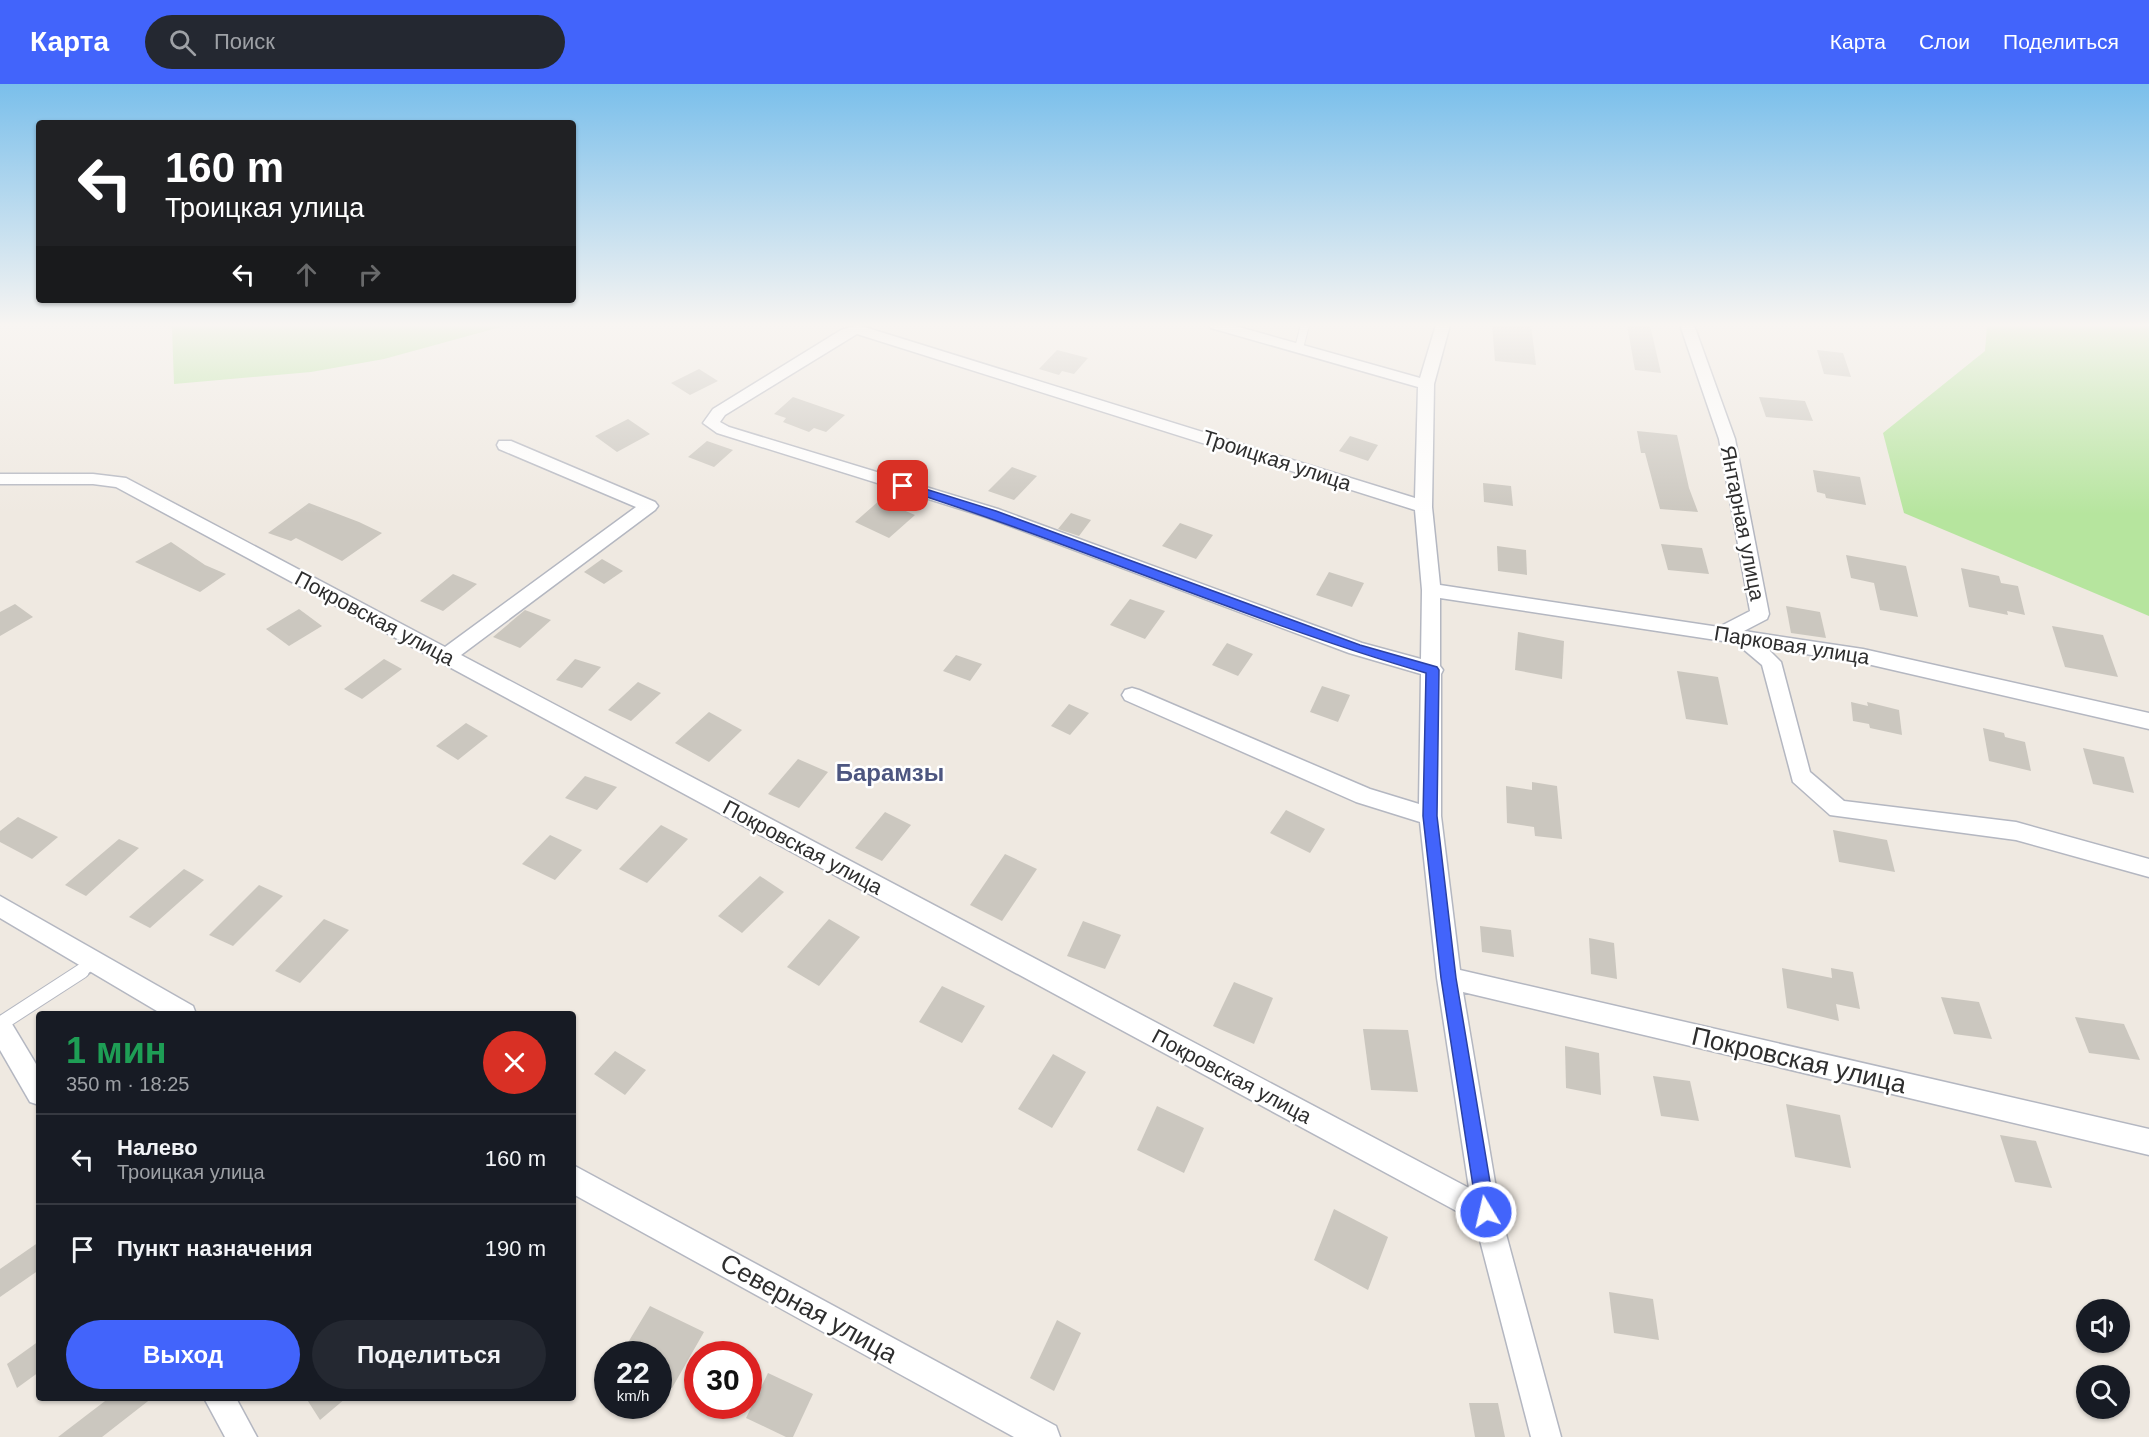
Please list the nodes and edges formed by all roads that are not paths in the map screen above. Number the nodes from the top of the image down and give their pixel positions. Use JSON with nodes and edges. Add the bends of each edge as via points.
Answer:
{"nodes":[{"id":1,"x":757,"y":388,"type":"edge"},
{"id":2,"x":1048,"y":388,"type":"edge"},
{"id":3,"x":1426,"y":388,"type":"edge"},
{"id":4,"x":1709,"y":388,"type":"edge"},
{"id":5,"x":505,"y":445,"type":"dead end"},
{"id":6,"x":0,"y":478,"type":"edge"},
{"id":7,"x":1423,"y":507,"type":"junction"},
{"id":8,"x":1431,"y":590,"type":"junction"},
{"id":9,"x":1731,"y":635,"type":"junction"},
{"id":10,"x":447,"y":656,"type":"junction"},
{"id":11,"x":1433,"y":670,"type":"junction"},
{"id":12,"x":1132,"y":695,"type":"dead end"},
{"id":13,"x":2149,"y":721,"type":"edge"},
{"id":14,"x":1430,"y":816,"type":"junction"},
{"id":15,"x":2149,"y":868,"type":"edge"},
{"id":16,"x":0,"y":906,"type":"edge"},
{"id":17,"x":96,"y":962,"type":"junction"},
{"id":18,"x":1449,"y":978,"type":"junction"},
{"id":19,"x":179,"y":1011,"type":"edge"},
{"id":20,"x":0,"y":1026,"type":"edge"},
{"id":21,"x":36,"y":1088,"type":"edge"},
{"id":22,"x":2149,"y":1142,"type":"edge"},
{"id":23,"x":576,"y":1181,"type":"edge"},
{"id":24,"x":1486,"y":1212,"type":"junction"},
{"id":25,"x":221,"y":1401,"type":"edge"},
{"id":26,"x":242,"y":1437,"type":"edge"},
{"id":27,"x":1045,"y":1437,"type":"edge"},
{"id":28,"x":1546,"y":1437,"type":"edge"}],
"edges":[{"from":1,"to":11,"type":"street","name":"Троицкая улица","via":[[719,412],[711,423],[723,430],[992,513],[1356,648]]},
{"from":2,"to":7,"type":"street","name":"Троицкая улица"},
{"from":3,"to":7,"type":"street"},
{"from":4,"to":9,"type":"street","name":"Янтарная улица","via":[[1727,439],[1760,614]]},
{"from":5,"to":10,"type":"street","via":[[649,506]]},
{"from":6,"to":10,"type":"street","name":"Покровская улица","via":[[120,482]]},
{"from":7,"to":8,"type":"street"},
{"from":8,"to":9,"type":"street","name":"Парковая улица"},
{"from":8,"to":11,"type":"street"},
{"from":9,"to":13,"type":"street","name":"Парковая улица","via":[[1863,656]]},
{"from":9,"to":15,"type":"street","via":[[1771,662],[1801,776],[1838,809],[2016,831]]},
{"from":10,"to":24,"type":"street","name":"Покровская улица"},
{"from":11,"to":14,"type":"street"},
{"from":12,"to":14,"type":"street","via":[[1364,796]]},
{"from":14,"to":18,"type":"street"},
{"from":16,"to":17,"type":"street"},
{"from":17,"to":19,"type":"street"},
{"from":17,"to":20,"type":"lane"},
{"from":18,"to":22,"type":"street","name":"Покровская улица"},
{"from":18,"to":24,"type":"street"},
{"from":20,"to":21,"type":"street"},
{"from":23,"to":27,"type":"street","name":"Северная улица"},
{"from":24,"to":28,"type":"street"},
{"from":25,"to":26,"type":"street"}]}
